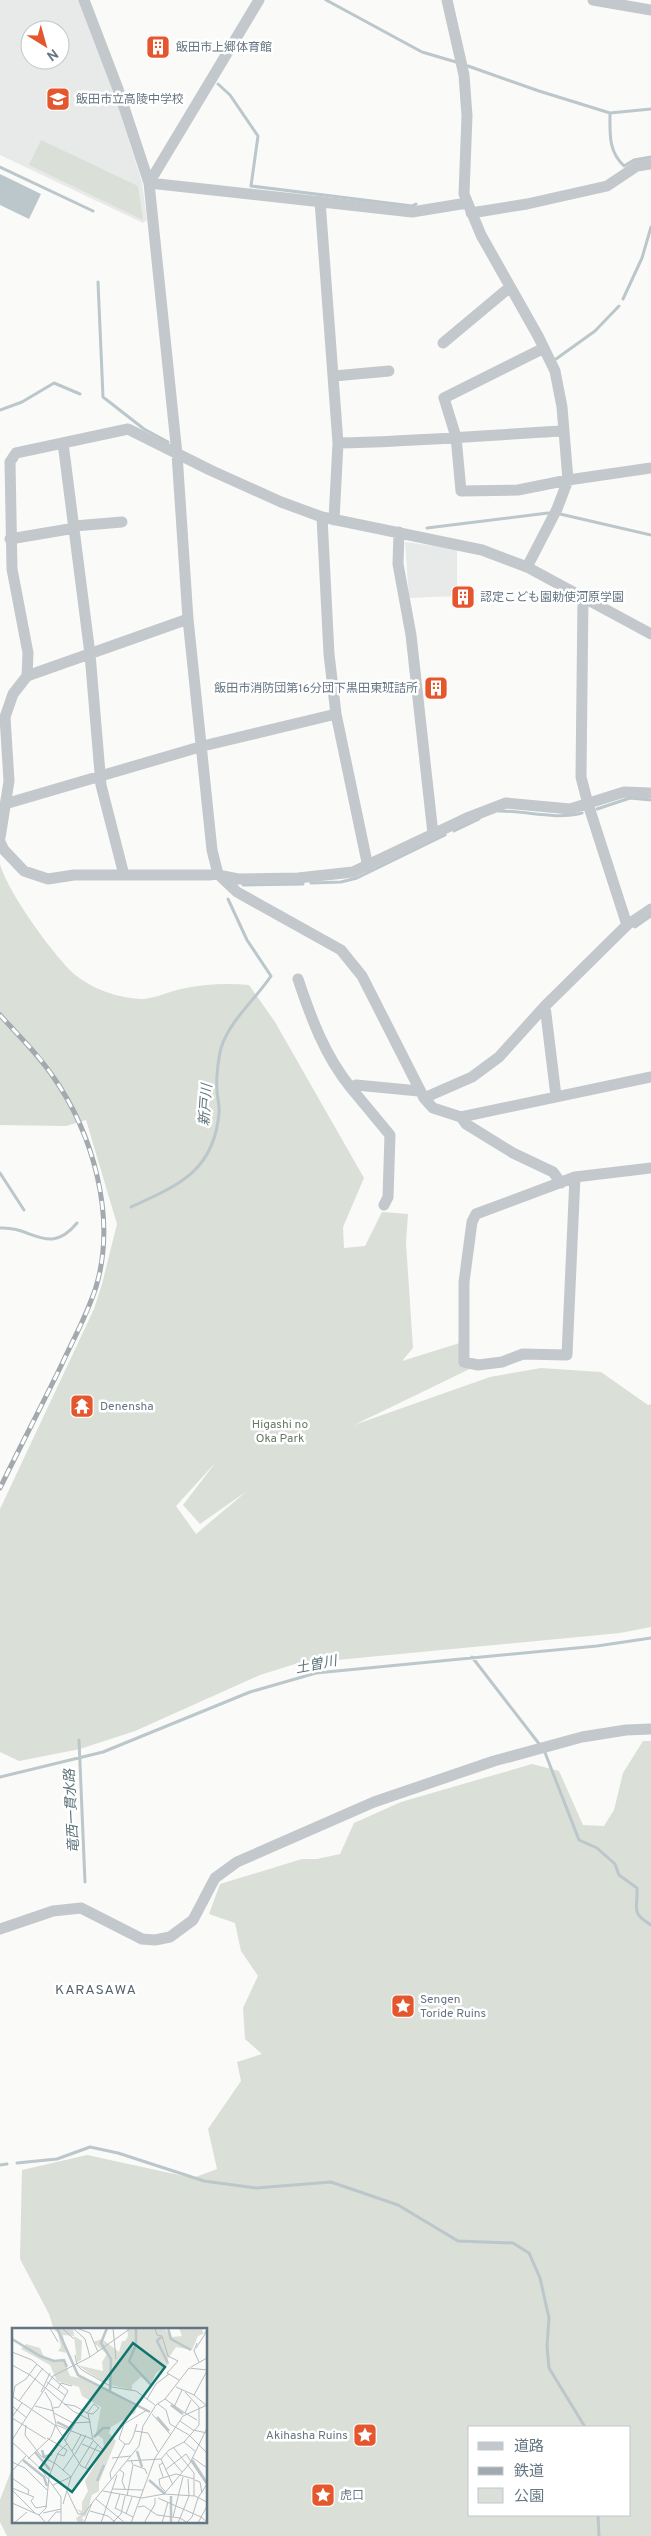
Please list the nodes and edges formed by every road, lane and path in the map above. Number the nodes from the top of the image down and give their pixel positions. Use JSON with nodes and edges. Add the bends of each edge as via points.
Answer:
{"nodes":[{"id":1,"x":84,"y":0,"type":"edge"},
{"id":2,"x":259,"y":0,"type":"edge"},
{"id":3,"x":447,"y":0,"type":"edge"},
{"id":4,"x":593,"y":0,"type":"edge"},
{"id":5,"x":651,"y":10,"type":"edge"},
{"id":6,"x":651,"y":164,"type":"edge"},
{"id":7,"x":149,"y":184,"type":"junction"},
{"id":8,"x":320,"y":201,"type":"junction"},
{"id":9,"x":469,"y":208,"type":"junction"},
{"id":10,"x":510,"y":287,"type":"junction"},
{"id":11,"x":443,"y":343,"type":"dead end"},
{"id":12,"x":544,"y":348,"type":"junction"},
{"id":13,"x":389,"y":371,"type":"dead end"},
{"id":14,"x":334,"y":376,"type":"junction"},
{"id":15,"x":563,"y":431,"type":"junction"},
{"id":16,"x":456,"y":437,"type":"junction"},
{"id":17,"x":63,"y":443,"type":"junction"},
{"id":18,"x":338,"y":443,"type":"junction"},
{"id":19,"x":177,"y":454,"type":"junction"},
{"id":20,"x":651,"y":468,"type":"edge"},
{"id":21,"x":568,"y":480,"type":"junction"},
{"id":22,"x":322,"y":517,"type":"junction"},
{"id":23,"x":334,"y":520,"type":"junction"},
{"id":24,"x":122,"y":522,"type":"dead end"},
{"id":25,"x":75,"y":527,"type":"junction"},
{"id":26,"x":399,"y":532,"type":"junction"},
{"id":27,"x":10,"y":539,"type":"junction"},
{"id":28,"x":527,"y":567,"type":"junction"},
{"id":29,"x":583,"y":598,"type":"junction"},
{"id":30,"x":188,"y":619,"type":"junction"},
{"id":31,"x":651,"y":634,"type":"edge"},
{"id":32,"x":90,"y":654,"type":"junction"},
{"id":33,"x":26,"y":676,"type":"junction"},
{"id":34,"x":336,"y":714,"type":"junction"},
{"id":35,"x":203,"y":746,"type":"junction"},
{"id":36,"x":100,"y":776,"type":"junction"},
{"id":37,"x":651,"y":793,"type":"edge"},
{"id":38,"x":5,"y":804,"type":"junction"},
{"id":39,"x":588,"y":804,"type":"junction"},
{"id":40,"x":433,"y":834,"type":"junction"},
{"id":41,"x":0,"y":840,"type":"edge"},
{"id":42,"x":368,"y":867,"type":"junction"},
{"id":43,"x":124,"y":875,"type":"junction"},
{"id":44,"x":221,"y":875,"type":"junction"},
{"id":45,"x":651,"y":910,"type":"edge"},
{"id":46,"x":627,"y":925,"type":"junction"},
{"id":47,"x":298,"y":979,"type":"dead end"},
{"id":48,"x":545,"y":1006,"type":"junction"},
{"id":49,"x":651,"y":1077,"type":"edge"},
{"id":50,"x":351,"y":1088,"type":"junction"},
{"id":51,"x":422,"y":1095,"type":"junction"},
{"id":52,"x":556,"y":1096,"type":"junction"},
{"id":53,"x":461,"y":1117,"type":"junction"},
{"id":54,"x":651,"y":1168,"type":"edge"},
{"id":55,"x":575,"y":1177,"type":"junction"},
{"id":56,"x":561,"y":1183,"type":"junction"},
{"id":57,"x":384,"y":1206,"type":"dead end"},
{"id":58,"x":651,"y":1729,"type":"edge"},
{"id":59,"x":0,"y":1929,"type":"edge"}],
"edges":[{"from":1,"to":7,"type":"street"},
{"from":2,"to":7,"type":"street"},
{"from":3,"to":9,"type":"street","via":[[464,74],[467,116],[464,194]]},
{"from":4,"to":5,"type":"street"},
{"from":6,"to":9,"type":"street","via":[[637,166],[607,186],[527,204]]},
{"from":7,"to":8,"type":"street"},
{"from":7,"to":19,"type":"street"},
{"from":8,"to":9,"type":"street","via":[[412,212]]},
{"from":8,"to":14,"type":"street"},
{"from":9,"to":10,"type":"street"},
{"from":10,"to":11,"type":"street"},
{"from":10,"to":12,"type":"street"},
{"from":12,"to":15,"type":"street","via":[[555,371]]},
{"from":12,"to":16,"type":"street","via":[[444,398]]},
{"from":13,"to":14,"type":"street"},
{"from":14,"to":18,"type":"street"},
{"from":15,"to":16,"type":"street"},
{"from":15,"to":21,"type":"street"},
{"from":16,"to":18,"type":"street","via":[[408,442]]},
{"from":16,"to":21,"type":"street","via":[[461,491],[518,490]]},
{"from":17,"to":19,"type":"street","via":[[128,428]]},
{"from":17,"to":25,"type":"street"},
{"from":17,"to":27,"type":"street","via":[[16,453],[10,462]]},
{"from":18,"to":23,"type":"street"},
{"from":19,"to":22,"type":"street","via":[[281,502]]},
{"from":19,"to":30,"type":"street"},
{"from":20,"to":21,"type":"street"},
{"from":21,"to":28,"type":"street"},
{"from":22,"to":23,"type":"street"},
{"from":22,"to":34,"type":"street","via":[[329,654]]},
{"from":23,"to":26,"type":"street"},
{"from":24,"to":25,"type":"street"},
{"from":25,"to":27,"type":"street"},
{"from":25,"to":32,"type":"street"},
{"from":26,"to":28,"type":"street","via":[[482,550]]},
{"from":26,"to":40,"type":"street","via":[[398,564],[411,635]]},
{"from":27,"to":33,"type":"street","via":[[12,570],[28,653]]},
{"from":28,"to":29,"type":"street"},
{"from":29,"to":31,"type":"street"},
{"from":29,"to":39,"type":"street","via":[[582,777]]},
{"from":30,"to":32,"type":"street"},
{"from":30,"to":35,"type":"street"},
{"from":32,"to":33,"type":"street"},
{"from":32,"to":36,"type":"street"},
{"from":33,"to":38,"type":"street","via":[[12,694],[6,717],[9,781]]},
{"from":34,"to":35,"type":"street"},
{"from":34,"to":42,"type":"street"},
{"from":35,"to":36,"type":"street"},
{"from":35,"to":44,"type":"street","via":[[212,850]]},
{"from":36,"to":38,"type":"street"},
{"from":36,"to":43,"type":"street"},
{"from":37,"to":39,"type":"street","via":[[624,792]]},
{"from":38,"to":41,"type":"street"},
{"from":39,"to":40,"type":"street","via":[[570,810],[506,802]]},
{"from":39,"to":46,"type":"street"},
{"from":40,"to":42,"type":"street"},
{"from":41,"to":43,"type":"street","via":[[4,850],[24,871],[36,877]]},
{"from":42,"to":44,"type":"street","via":[[353,872],[298,878]]},
{"from":43,"to":44,"type":"street"},
{"from":44,"to":51,"type":"street","via":[[237,892],[341,950],[362,976]]},
{"from":45,"to":46,"type":"street"},
{"from":46,"to":48,"type":"street"},
{"from":47,"to":50,"type":"street","via":[[326,1050]]},
{"from":48,"to":51,"type":"street","via":[[499,1058],[472,1077]]},
{"from":48,"to":52,"type":"street"},
{"from":49,"to":52,"type":"street"},
{"from":50,"to":51,"type":"street","via":[[356,1085]]},
{"from":50,"to":57,"type":"street","via":[[390,1135],[388,1198]]},
{"from":51,"to":53,"type":"street","via":[[433,1108]]},
{"from":52,"to":53,"type":"street"},
{"from":53,"to":56,"type":"street","via":[[466,1124],[513,1153],[553,1172]]},
{"from":54,"to":55,"type":"street"},
{"from":55,"to":56,"type":"street"},
{"from":55,"to":56,"type":"street","via":[[567,1356],[523,1354],[502,1362],[478,1365],[464,1362],[464,1282],[472,1222],[476,1214]]},
{"from":58,"to":59,"type":"street","via":[[582,1737],[494,1761],[374,1802],[237,1862],[215,1878],[193,1920],[170,1937],[142,1939],[81,1908],[52,1912]]}]}
